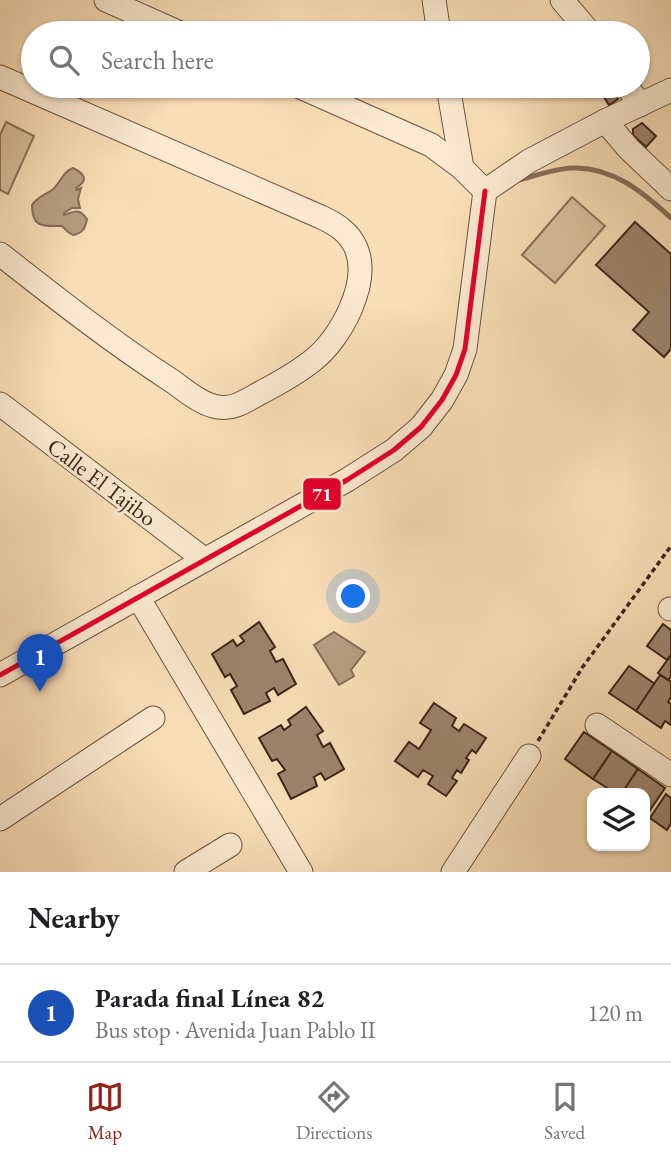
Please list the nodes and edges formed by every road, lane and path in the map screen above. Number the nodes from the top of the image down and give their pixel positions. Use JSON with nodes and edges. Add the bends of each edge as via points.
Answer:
{"nodes":[{"id":1,"x":106,"y":0,"type":"edge"},
{"id":2,"x":434,"y":0,"type":"edge"},
{"id":3,"x":562,"y":0,"type":"edge"},
{"id":4,"x":153,"y":21,"type":"edge"},
{"id":5,"x":437,"y":21,"type":"edge"},
{"id":6,"x":580,"y":21,"type":"edge"},
{"id":7,"x":0,"y":77,"type":"edge"},
{"id":8,"x":21,"y":86,"type":"edge"},
{"id":9,"x":671,"y":90,"type":"edge"},
{"id":10,"x":650,"y":93,"type":"edge"},
{"id":11,"x":48,"y":98,"type":"edge"},
{"id":12,"x":325,"y":98,"type":"edge"},
{"id":13,"x":450,"y":98,"type":"edge"},
{"id":14,"x":631,"y":98,"type":"edge"},
{"id":15,"x":605,"y":121,"type":"junction"},
{"id":16,"x":462,"y":168,"type":"junction"},
{"id":17,"x":671,"y":189,"type":"edge"},
{"id":18,"x":485,"y":191,"type":"junction"},
{"id":19,"x":0,"y":254,"type":"edge"},
{"id":20,"x":0,"y":404,"type":"edge"},
{"id":21,"x":671,"y":546,"type":"edge"},
{"id":22,"x":205,"y":560,"type":"junction"},
{"id":23,"x":138,"y":597,"type":"junction"},
{"id":24,"x":0,"y":675,"type":"edge"},
{"id":25,"x":153,"y":718,"type":"dead end"},
{"id":26,"x":597,"y":725,"type":"dead end"},
{"id":27,"x":529,"y":756,"type":"joint"},
{"id":28,"x":671,"y":775,"type":"edge"},
{"id":29,"x":0,"y":819,"type":"edge"},
{"id":30,"x":230,"y":845,"type":"dead end"},
{"id":31,"x":186,"y":872,"type":"edge"},
{"id":32,"x":301,"y":872,"type":"edge"},
{"id":33,"x":453,"y":872,"type":"edge"}],
"edges":[{"from":1,"to":4,"type":"street"},
{"from":2,"to":5,"type":"street"},
{"from":3,"to":6,"type":"street"},
{"from":7,"to":8,"type":"street"},
{"from":9,"to":10,"type":"street"},
{"from":11,"to":19,"type":"street","via":[[338,226],[357,250],[357,289],[346,320],[314,360],[232,408],[216,407],[131,355]]},
{"from":12,"to":16,"type":"street","via":[[431,145]]},
{"from":13,"to":16,"type":"street"},
{"from":14,"to":15,"type":"street"},
{"from":15,"to":17,"type":"street"},
{"from":15,"to":18,"type":"street","via":[[529,161]]},
{"from":16,"to":18,"type":"street"},
{"from":18,"to":22,"type":"street","via":[[465,349],[442,400],[421,427],[394,450]]},
{"from":20,"to":22,"type":"street","name":"Calle El Tajibo"},
{"from":21,"to":27,"type":"path","via":[[582,668]]},
{"from":22,"to":23,"type":"street"},
{"from":23,"to":24,"type":"street"},
{"from":23,"to":32,"type":"street"},
{"from":25,"to":29,"type":"street"},
{"from":26,"to":28,"type":"street"},
{"from":27,"to":33,"type":"street"},
{"from":30,"to":31,"type":"street"}]}
